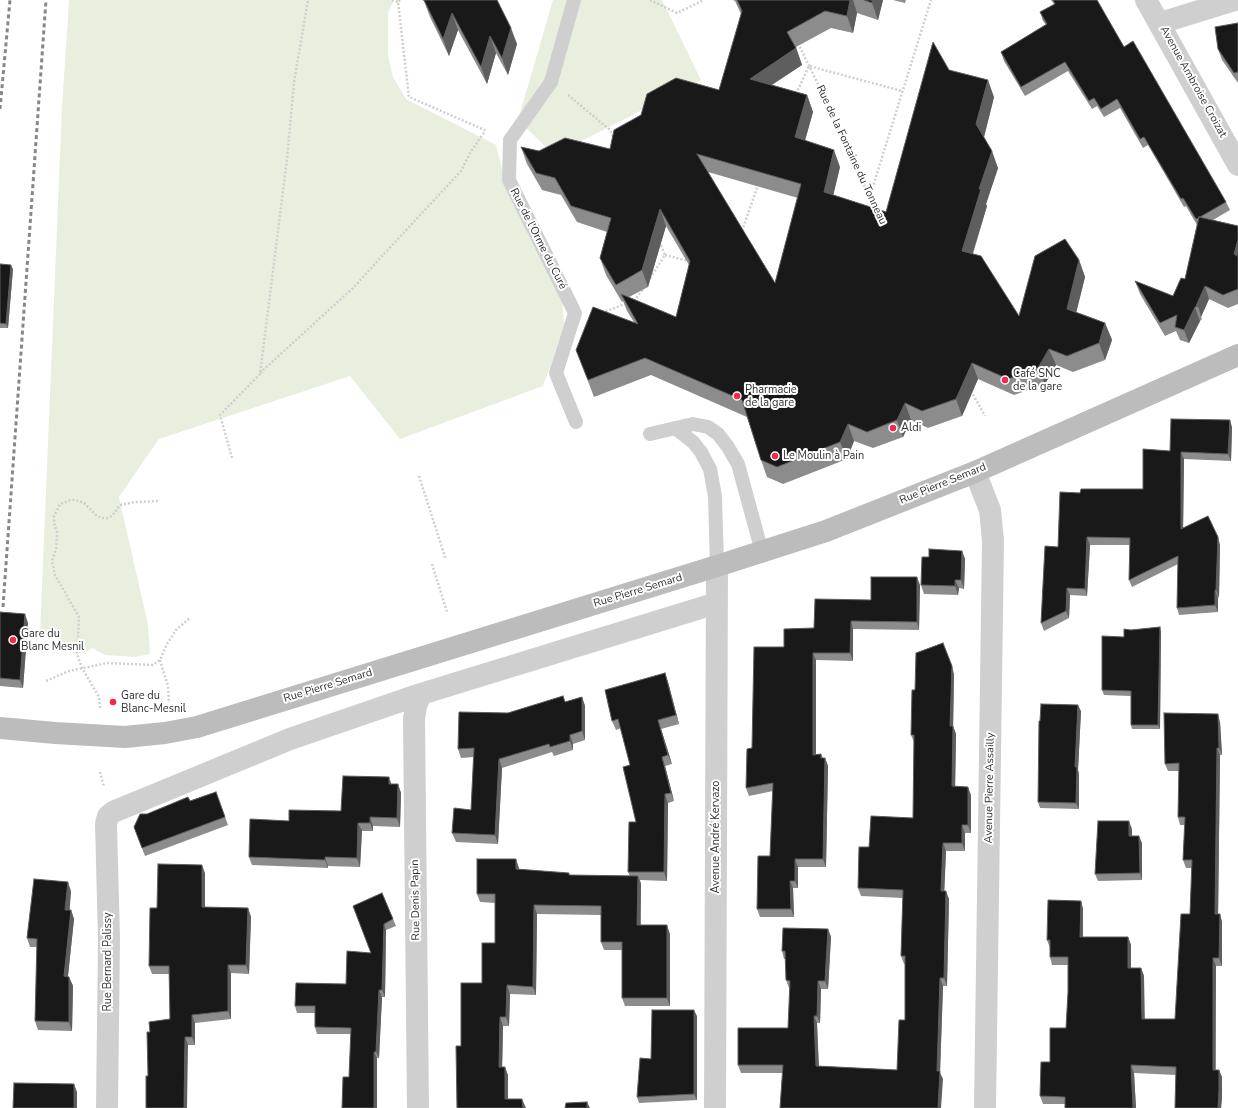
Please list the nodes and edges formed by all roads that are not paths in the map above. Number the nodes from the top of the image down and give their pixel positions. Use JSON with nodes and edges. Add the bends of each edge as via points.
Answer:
{"nodes":[{"id":1,"x":574,"y":0,"type":"edge"},
{"id":2,"x":1146,"y":0,"type":"edge"},
{"id":3,"x":1235,"y":0,"type":"edge"},
{"id":4,"x":1160,"y":23,"type":"junction"},
{"id":5,"x":1238,"y":165,"type":"edge"},
{"id":6,"x":1238,"y":355,"type":"edge"},
{"id":7,"x":576,"y":422,"type":"dead end"},
{"id":8,"x":675,"y":428,"type":"junction"},
{"id":9,"x":650,"y":434,"type":"dead end"},
{"id":10,"x":975,"y":472,"type":"junction"},
{"id":11,"x":762,"y":552,"type":"junction"},
{"id":12,"x":717,"y":566,"type":"junction"},
{"id":13,"x":717,"y":603,"type":"junction"},
{"id":14,"x":421,"y":694,"type":"junction"},
{"id":15,"x":7,"y":728,"type":"edge"},
{"id":16,"x":107,"y":1108,"type":"edge"},
{"id":17,"x":418,"y":1108,"type":"edge"},
{"id":18,"x":715,"y":1108,"type":"edge"},
{"id":19,"x":985,"y":1108,"type":"edge"}],
"edges":[{"from":1,"to":7,"type":"lane","name":"Rue de l'Orme du Curé","via":[[551,82],[510,140],[509,180],[575,313],[556,373]]},
{"from":2,"to":4,"type":"street","name":"Avenue Ambroise Croizat"},
{"from":3,"to":4,"type":"street"},
{"from":4,"to":5,"type":"street","name":"Avenue Ambroise Croizat"},
{"from":6,"to":10,"type":"main road","name":"Rue Pierre Semard"},
{"from":8,"to":9,"type":"lane"},
{"from":8,"to":11,"type":"lane","via":[[693,424],[708,427],[728,446],[738,464]]},
{"from":8,"to":12,"type":"lane","via":[[693,442],[710,469],[715,496]]},
{"from":10,"to":11,"type":"main road","name":"Rue Pierre Semard","via":[[826,531]]},
{"from":10,"to":19,"type":"street","name":"Avenue Pierre Assailly","via":[[990,510],[993,541]]},
{"from":11,"to":12,"type":"main road","name":"Rue Pierre Semard"},
{"from":12,"to":13,"type":"street","name":"Avenue André Kervazo"},
{"from":12,"to":15,"type":"main road","name":"Rue Pierre Semard","via":[[197,726],[165,733],[125,736]]},
{"from":13,"to":14,"type":"street"},
{"from":13,"to":18,"type":"street","name":"Avenue André Kervazo"},
{"from":14,"to":16,"type":"street","name":"Rue Bernard Palissy","via":[[290,739],[121,808],[108,816]]},
{"from":14,"to":17,"type":"street","name":"Rue Denis Papin","via":[[414,719]]}]}
